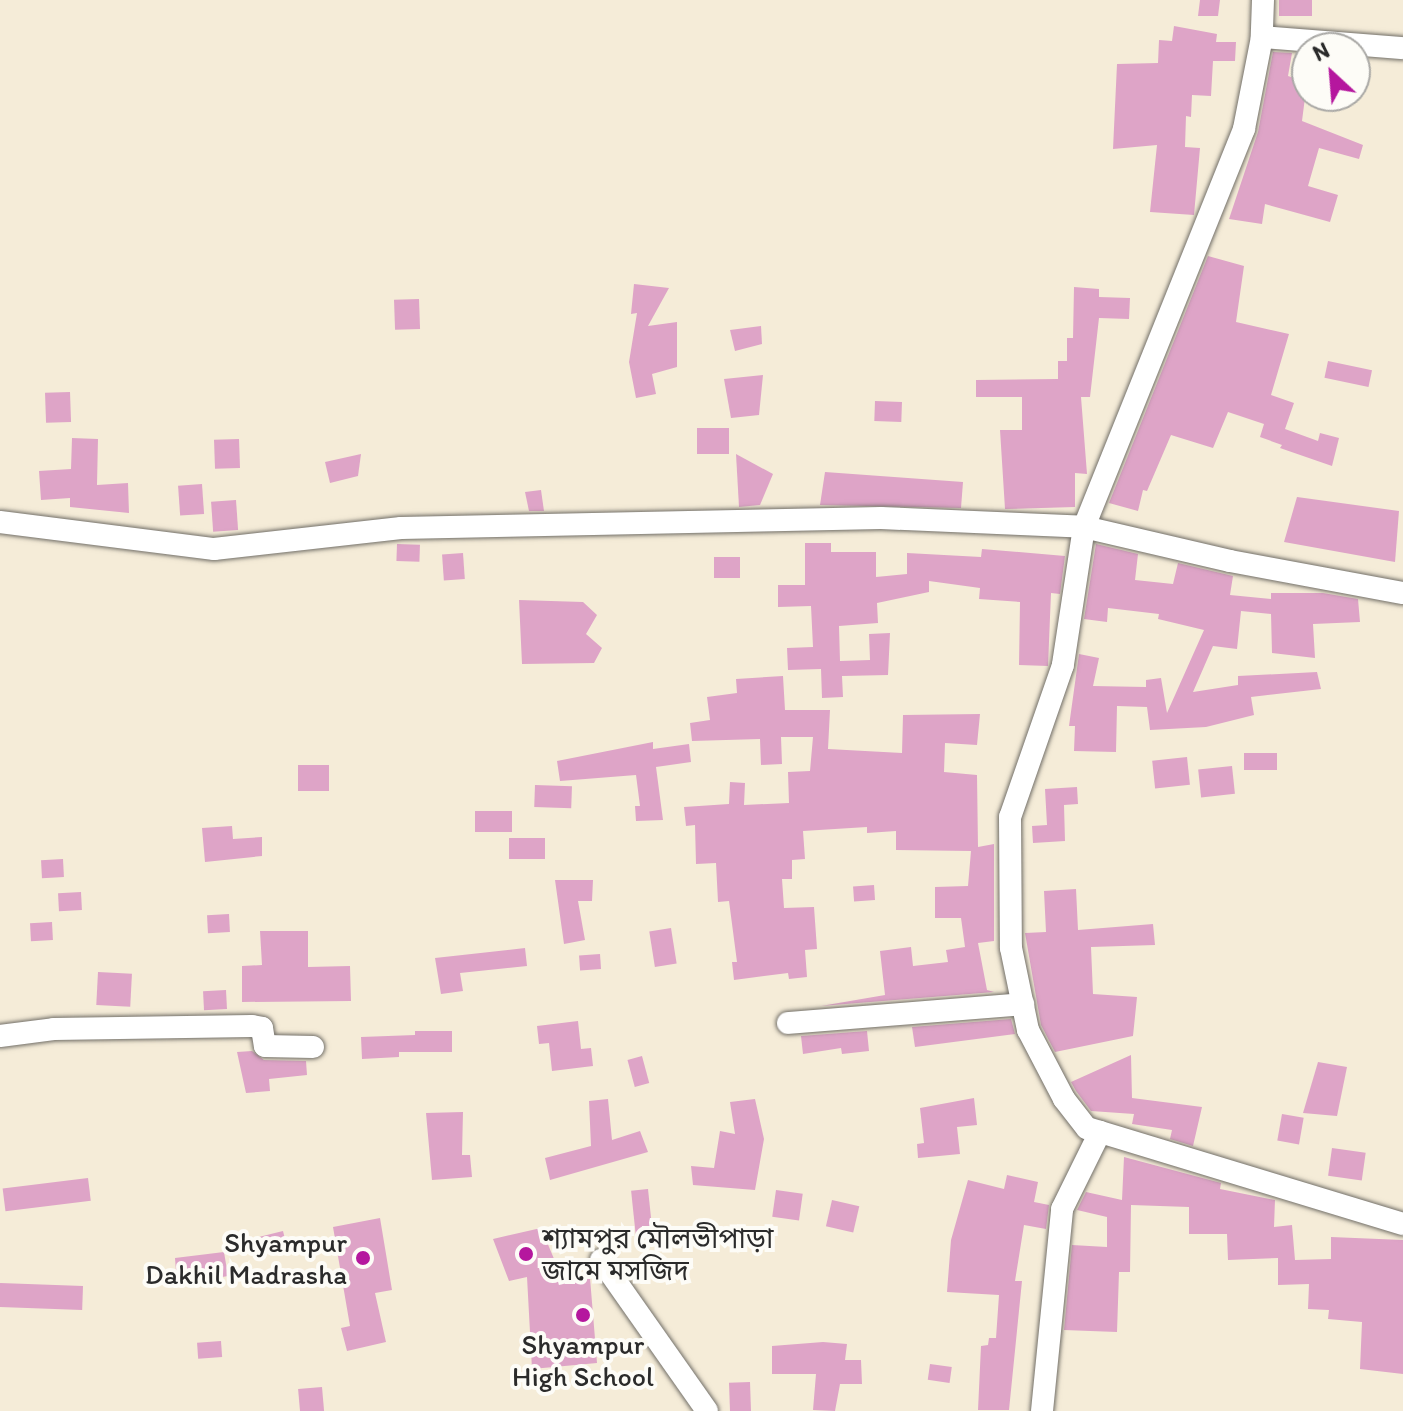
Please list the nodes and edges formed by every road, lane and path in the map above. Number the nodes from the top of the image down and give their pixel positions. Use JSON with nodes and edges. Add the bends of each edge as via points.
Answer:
{"nodes":[{"id":1,"x":1263,"y":0,"type":"edge"},
{"id":2,"x":1262,"y":37,"type":"junction"},
{"id":3,"x":1403,"y":48,"type":"edge"},
{"id":4,"x":0,"y":522,"type":"edge"},
{"id":5,"x":1084,"y":527,"type":"junction"},
{"id":6,"x":1403,"y":593,"type":"edge"},
{"id":7,"x":1023,"y":1004,"type":"junction"},
{"id":8,"x":788,"y":1023,"type":"dead end"},
{"id":9,"x":0,"y":1036,"type":"edge"},
{"id":10,"x":313,"y":1047,"type":"dead end"},
{"id":11,"x":1100,"y":1132,"type":"junction"},
{"id":12,"x":1403,"y":1224,"type":"edge"},
{"id":13,"x":601,"y":1260,"type":"dead end"},
{"id":14,"x":707,"y":1411,"type":"edge"},
{"id":15,"x":1042,"y":1411,"type":"edge"}],
"edges":[{"from":1,"to":2,"type":"street"},
{"from":2,"to":3,"type":"street"},
{"from":2,"to":5,"type":"street","via":[[1244,129]]},
{"from":4,"to":5,"type":"street","via":[[214,549],[401,528],[881,518]]},
{"from":5,"to":6,"type":"street"},
{"from":5,"to":7,"type":"street","via":[[1063,665],[1010,817],[1011,948]]},
{"from":7,"to":8,"type":"street"},
{"from":7,"to":11,"type":"street","via":[[1028,1030],[1064,1099],[1087,1128]]},
{"from":9,"to":10,"type":"street","via":[[54,1029],[252,1026],[262,1028],[265,1046]]},
{"from":11,"to":12,"type":"street"},
{"from":11,"to":15,"type":"street","via":[[1062,1209]]},
{"from":13,"to":14,"type":"street"}]}
